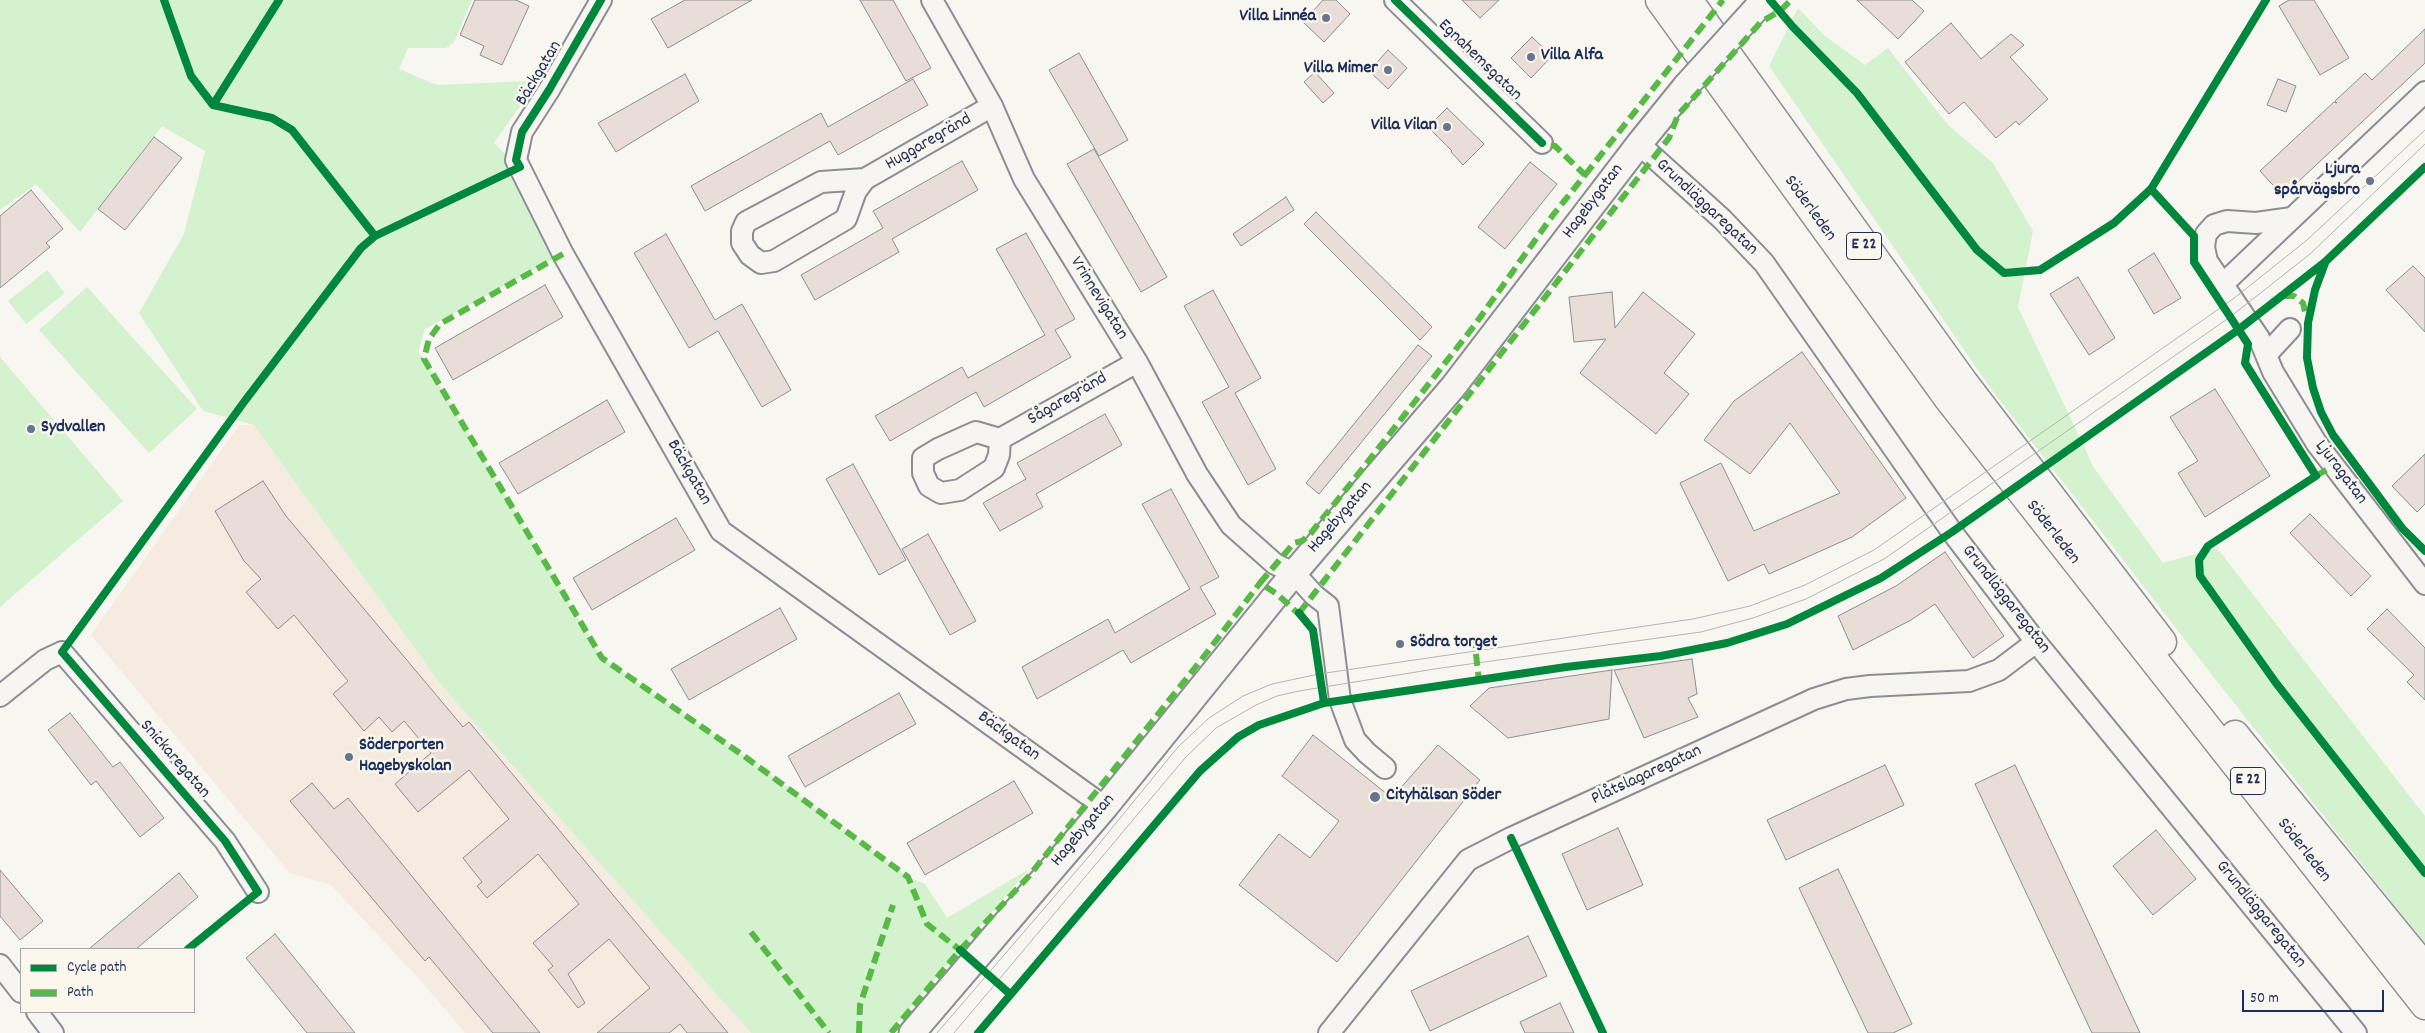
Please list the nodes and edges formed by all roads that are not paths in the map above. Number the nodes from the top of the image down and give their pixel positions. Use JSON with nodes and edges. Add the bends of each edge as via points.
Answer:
{"nodes":[{"id":1,"x":602,"y":0,"type":"edge"},
{"id":2,"x":932,"y":0,"type":"edge"},
{"id":3,"x":1395,"y":0,"type":"edge"},
{"id":4,"x":1660,"y":0,"type":"edge"},
{"id":5,"x":1688,"y":0,"type":"edge"},
{"id":6,"x":1762,"y":4,"type":"edge"},
{"id":7,"x":2425,"y":92,"type":"edge"},
{"id":8,"x":992,"y":106,"type":"junction"},
{"id":9,"x":1542,"y":143,"type":"dead end"},
{"id":10,"x":1639,"y":144,"type":"junction"},
{"id":11,"x":865,"y":179,"type":"junction"},
{"id":12,"x":2292,"y":218,"type":"junction"},
{"id":13,"x":2223,"y":284,"type":"junction"},
{"id":14,"x":2290,"y":329,"type":"dead end"},
{"id":15,"x":2266,"y":355,"type":"junction"},
{"id":16,"x":1137,"y":362,"type":"junction"},
{"id":17,"x":1000,"y":439,"type":"dead end"},
{"id":18,"x":1294,"y":572,"type":"junction"},
{"id":19,"x":2425,"y":584,"type":"edge"},
{"id":20,"x":2036,"y":642,"type":"junction"},
{"id":21,"x":0,"y":696,"type":"edge"},
{"id":22,"x":1385,"y":768,"type":"dead end"},
{"id":23,"x":1105,"y":807,"type":"junction"},
{"id":24,"x":258,"y":892,"type":"dead end"},
{"id":25,"x":0,"y":965,"type":"edge"},
{"id":26,"x":2425,"y":968,"type":"edge"},
{"id":27,"x":20,"y":991,"type":"edge"},
{"id":28,"x":2425,"y":1005,"type":"edge"},
{"id":29,"x":38,"y":1013,"type":"edge"},
{"id":30,"x":53,"y":1033,"type":"edge"},
{"id":31,"x":912,"y":1033,"type":"edge"},
{"id":32,"x":1329,"y":1033,"type":"edge"},
{"id":33,"x":2356,"y":1033,"type":"edge"}],
"edges":[{"from":1,"to":23,"type":"street","name":"Bäckgatan","via":[[522,132],[516,160],[563,254],[721,531]]},
{"from":2,"to":8,"type":"street","name":"Vrinnevigatan"},
{"from":3,"to":9,"type":"street","name":"Egnahemsgatan"},
{"from":4,"to":28,"type":"highway","name":"Söderleden","number":"E 22","via":[[1948,398]]},
{"from":5,"to":26,"type":"highway","name":"Söderleden","number":"E 22","via":[[1964,383],[2213,708]]},
{"from":6,"to":10,"type":"street","name":"Hagebygatan","bridge":true,"via":[[1686,86]]},
{"from":7,"to":12,"type":"street"},
{"from":8,"to":11,"type":"street","name":"Huggaregränd"},
{"from":8,"to":16,"type":"street","name":"Vrinnevigatan","via":[[1024,179]]},
{"from":10,"to":18,"type":"street","name":"Hagebygatan","via":[[1453,387]]},
{"from":10,"to":20,"type":"street","name":"Grundläggaregatan","via":[[1722,219],[1764,263],[1946,525]]},
{"from":11,"to":11,"type":"street","name":"Huggaregränd","via":[[856,191],[846,219],[774,261],[761,263],[742,243],[746,222],[821,182]]},
{"from":12,"to":13,"type":"street"},
{"from":12,"to":13,"type":"street","name":"Ljuragatan","via":[[2256,223],[2227,221],[2214,225],[2206,234],[2204,247],[2207,261]]},
{"from":13,"to":15,"type":"street","name":"Ljuragatan","via":[[2259,338]]},
{"from":14,"to":15,"type":"street"},
{"from":15,"to":19,"type":"street","name":"Ljuragatan","via":[[2317,444]]},
{"from":16,"to":17,"type":"street","name":"Sågaregränd"},
{"from":16,"to":18,"type":"street","name":"Vrinnevigatan","via":[[1197,474],[1232,525],[1275,564]]},
{"from":18,"to":22,"type":"street","via":[[1328,606],[1340,700],[1355,740]]},
{"from":18,"to":23,"type":"street","name":"Hagebygatan"},
{"from":20,"to":32,"type":"street","name":"Plåtslagaregatan","via":[[1999,670],[1969,681],[1870,686],[1846,689],[1814,699],[1468,860]]},
{"from":20,"to":33,"type":"street","name":"Grundläggaregatan"},
{"from":21,"to":24,"type":"street","name":"Snickaregatan","via":[[45,660],[62,652],[225,842]]},
{"from":23,"to":31,"type":"street","name":"Hagebygatan"},
{"from":25,"to":27,"type":"street"},
{"from":29,"to":30,"type":"street"}]}
